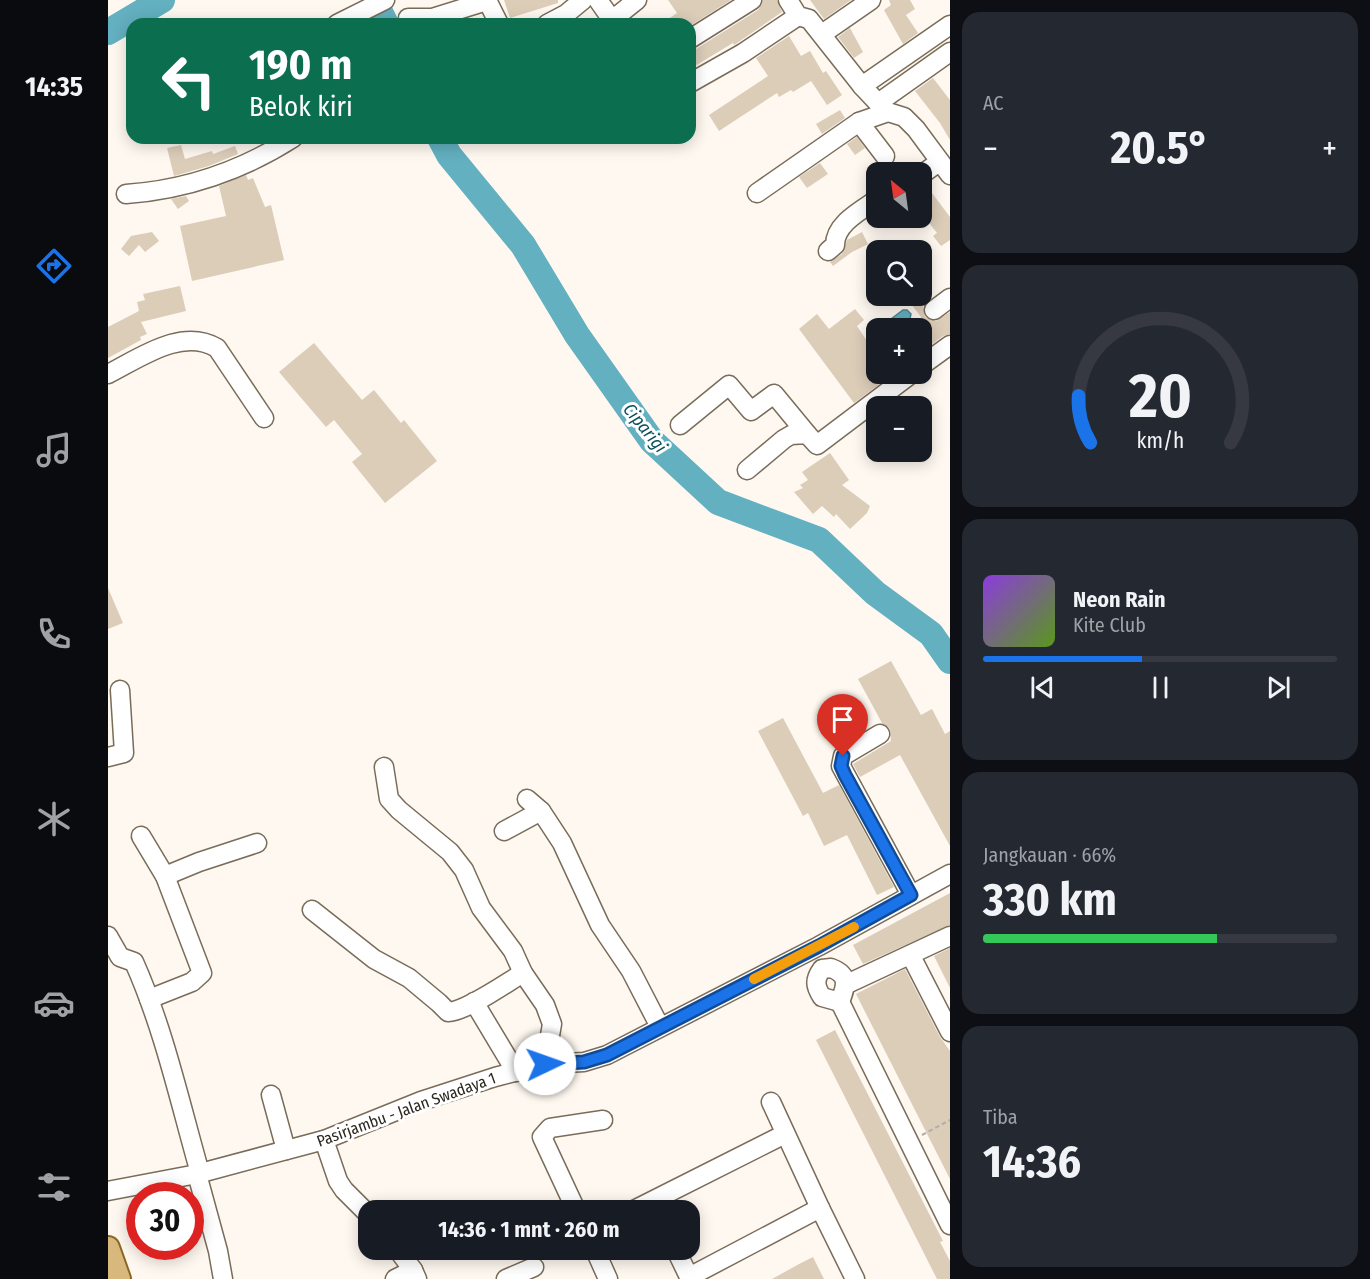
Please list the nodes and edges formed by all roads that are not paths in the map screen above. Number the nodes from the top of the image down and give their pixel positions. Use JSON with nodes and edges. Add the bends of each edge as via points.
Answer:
{"nodes":[{"id":1,"x":386,"y":0,"type":"edge"},
{"id":2,"x":487,"y":0,"type":"edge"},
{"id":3,"x":583,"y":0,"type":"edge"},
{"id":4,"x":598,"y":0,"type":"edge"},
{"id":5,"x":637,"y":0,"type":"edge"},
{"id":6,"x":752,"y":0,"type":"edge"},
{"id":7,"x":788,"y":0,"type":"edge"},
{"id":8,"x":871,"y":0,"type":"edge"},
{"id":9,"x":798,"y":16,"type":"junction"},
{"id":10,"x":349,"y":18,"type":"edge"},
{"id":11,"x":408,"y":18,"type":"dead end"},
{"id":12,"x":496,"y":18,"type":"edge"},
{"id":13,"x":559,"y":18,"type":"edge"},
{"id":14,"x":611,"y":18,"type":"edge"},
{"id":15,"x":618,"y":18,"type":"edge"},
{"id":16,"x":950,"y":25,"type":"edge"},
{"id":17,"x":822,"y":34,"type":"junction"},
{"id":18,"x":696,"y":35,"type":"edge"},
{"id":19,"x":950,"y":52,"type":"edge"},
{"id":20,"x":696,"y":80,"type":"edge"},
{"id":21,"x":862,"y":86,"type":"junction"},
{"id":22,"x":883,"y":107,"type":"junction"},
{"id":23,"x":859,"y":122,"type":"junction"},
{"id":24,"x":281,"y":144,"type":"edge"},
{"id":25,"x":885,"y":156,"type":"dead end"},
{"id":26,"x":945,"y":168,"type":"edge"},
{"id":27,"x":757,"y":192,"type":"dead end"},
{"id":28,"x":126,"y":194,"type":"dead end"},
{"id":29,"x":866,"y":208,"type":"edge"},
{"id":30,"x":828,"y":251,"type":"dead end"},
{"id":31,"x":950,"y":298,"type":"edge"},
{"id":32,"x":934,"y":310,"type":"dead end"},
{"id":33,"x":950,"y":345,"type":"edge"},
{"id":34,"x":932,"y":358,"type":"edge"},
{"id":35,"x":108,"y":374,"type":"edge"},
{"id":36,"x":899,"y":384,"type":"edge"},
{"id":37,"x":264,"y":418,"type":"dead end"},
{"id":38,"x":680,"y":425,"type":"dead end"},
{"id":39,"x":807,"y":434,"type":"junction"},
{"id":40,"x":747,"y":470,"type":"dead end"},
{"id":41,"x":120,"y":690,"type":"dead end"},
{"id":42,"x":880,"y":734,"type":"dead end"},
{"id":43,"x":108,"y":757,"type":"edge"},
{"id":44,"x":384,"y":767,"type":"dead end"},
{"id":45,"x":504,"y":831,"type":"dead end"},
{"id":46,"x":141,"y":836,"type":"dead end"},
{"id":47,"x":257,"y":843,"type":"dead end"},
{"id":48,"x":950,"y":874,"type":"edge"},
{"id":49,"x":165,"y":876,"type":"junction"},
{"id":50,"x":911,"y":895,"type":"junction"},
{"id":51,"x":312,"y":910,"type":"dead end"},
{"id":52,"x":108,"y":936,"type":"edge"},
{"id":53,"x":950,"y":936,"type":"edge"},
{"id":54,"x":911,"y":956,"type":"junction"},
{"id":55,"x":524,"y":973,"type":"junction"},
{"id":56,"x":847,"y":984,"type":"junction"},
{"id":57,"x":149,"y":999,"type":"junction"},
{"id":58,"x":474,"y":1002,"type":"junction"},
{"id":59,"x":840,"y":1002,"type":"junction"},
{"id":60,"x":660,"y":1026,"type":"junction"},
{"id":61,"x":950,"y":1031,"type":"edge"},
{"id":62,"x":545,"y":1064,"type":"junction"},
{"id":63,"x":516,"y":1072,"type":"junction"},
{"id":64,"x":271,"y":1095,"type":"dead end"},
{"id":65,"x":771,"y":1102,"type":"dead end"},
{"id":66,"x":603,"y":1120,"type":"dead end"},
{"id":67,"x":785,"y":1134,"type":"junction"},
{"id":68,"x":324,"y":1140,"type":"junction"},
{"id":69,"x":286,"y":1150,"type":"junction"},
{"id":70,"x":199,"y":1174,"type":"junction"},
{"id":71,"x":108,"y":1191,"type":"edge"},
{"id":72,"x":571,"y":1200,"type":"edge"},
{"id":73,"x":665,"y":1200,"type":"edge"},
{"id":74,"x":358,"y":1204,"type":"edge"},
{"id":75,"x":819,"y":1208,"type":"junction"},
{"id":76,"x":950,"y":1225,"type":"edge"},
{"id":77,"x":108,"y":1248,"type":"edge"},
{"id":78,"x":405,"y":1260,"type":"edge"},
{"id":79,"x":599,"y":1260,"type":"edge"},
{"id":80,"x":680,"y":1260,"type":"edge"},
{"id":81,"x":534,"y":1267,"type":"dead end"},
{"id":82,"x":415,"y":1274,"type":"edge"},
{"id":83,"x":689,"y":1278,"type":"edge"},
{"id":84,"x":119,"y":1279,"type":"edge"},
{"id":85,"x":223,"y":1279,"type":"edge"},
{"id":86,"x":395,"y":1279,"type":"edge"},
{"id":87,"x":506,"y":1279,"type":"edge"},
{"id":88,"x":608,"y":1279,"type":"edge"},
{"id":89,"x":855,"y":1279,"type":"edge"}],
"edges":[{"from":1,"to":10,"type":"street"},
{"from":2,"to":11,"type":"street","via":[[432,18]]},
{"from":2,"to":12,"type":"street"},
{"from":3,"to":13,"type":"street"},
{"from":4,"to":14,"type":"street"},
{"from":5,"to":15,"type":"street"},
{"from":6,"to":18,"type":"street"},
{"from":7,"to":9,"type":"street"},
{"from":8,"to":17,"type":"street"},
{"from":9,"to":17,"type":"street","via":[[809,19]]},
{"from":9,"to":20,"type":"street"},
{"from":16,"to":21,"type":"street"},
{"from":17,"to":21,"type":"street"},
{"from":19,"to":22,"type":"street"},
{"from":21,"to":22,"type":"street"},
{"from":22,"to":23,"type":"street"},
{"from":22,"to":26,"type":"street","via":[[904,117]]},
{"from":23,"to":25,"type":"street"},
{"from":23,"to":27,"type":"street"},
{"from":24,"to":28,"type":"street","via":[[204,180]]},
{"from":29,"to":30,"type":"street","via":[[838,229],[835,245]]},
{"from":31,"to":32,"type":"street"},
{"from":33,"to":34,"type":"street"},
{"from":35,"to":37,"type":"street","via":[[182,340],[208,342],[218,348]]},
{"from":36,"to":39,"type":"street","via":[[817,445]]},
{"from":38,"to":39,"type":"street","via":[[729,386],[751,411],[774,394]]},
{"from":39,"to":40,"type":"street","via":[[784,439]]},
{"from":41,"to":43,"type":"street","via":[[124,753]]},
{"from":42,"to":50,"type":"street","via":[[843,756],[841,766]]},
{"from":44,"to":55,"type":"street","via":[[389,799],[450,852]]},
{"from":45,"to":60,"type":"street","via":[[534,805],[562,843],[600,925],[631,971]]},
{"from":46,"to":49,"type":"street"},
{"from":47,"to":49,"type":"street"},
{"from":48,"to":50,"type":"street","name":"Pasirjambu - Jalan Swadaya 1"},
{"from":49,"to":57,"type":"street","via":[[202,973],[192,982]]},
{"from":50,"to":60,"type":"street","name":"Pasirjambu - Jalan Swadaya 1"},
{"from":51,"to":58,"type":"street","via":[[374,959],[409,978],[446,1011],[453,1012]]},
{"from":52,"to":57,"type":"street","via":[[120,957],[134,962]]},
{"from":53,"to":54,"type":"street"},
{"from":54,"to":56,"type":"street"},
{"from":54,"to":61,"type":"street"},
{"from":55,"to":58,"type":"street"},
{"from":55,"to":62,"type":"street","via":[[552,1024]]},
{"from":56,"to":59,"type":"street"},
{"from":56,"to":59,"type":"street","via":[[842,974],[831,968],[822,969],[815,979],[822,998]]},
{"from":57,"to":70,"type":"street"},
{"from":58,"to":63,"type":"street"},
{"from":59,"to":76,"type":"street"},
{"from":60,"to":62,"type":"street","name":"Pasirjambu - Jalan Swadaya 1","via":[[607,1055],[584,1062]]},
{"from":62,"to":63,"type":"street","name":"Pasirjambu - Jalan Swadaya 1"},
{"from":63,"to":68,"type":"street","name":"Pasirjambu - Jalan Swadaya 1","via":[[421,1101]]},
{"from":64,"to":69,"type":"street"},
{"from":65,"to":67,"type":"street"},
{"from":66,"to":72,"type":"street","via":[[550,1128],[542,1137]]},
{"from":67,"to":73,"type":"street"},
{"from":67,"to":75,"type":"street"},
{"from":68,"to":69,"type":"street","name":"Pasirjambu - Jalan Swadaya 1"},
{"from":68,"to":74,"type":"street","via":[[338,1181]]},
{"from":69,"to":70,"type":"street","name":"Pasirjambu - Jalan Swadaya 1"},
{"from":70,"to":71,"type":"street","name":"Pasirjambu - Jalan Swadaya 1"},
{"from":70,"to":85,"type":"street"},
{"from":75,"to":83,"type":"street"},
{"from":75,"to":89,"type":"street"},
{"from":77,"to":84,"type":"main road"},
{"from":78,"to":82,"type":"street"},
{"from":79,"to":88,"type":"street"},
{"from":80,"to":83,"type":"street"},
{"from":81,"to":87,"type":"street"},
{"from":82,"to":86,"type":"street"}]}
